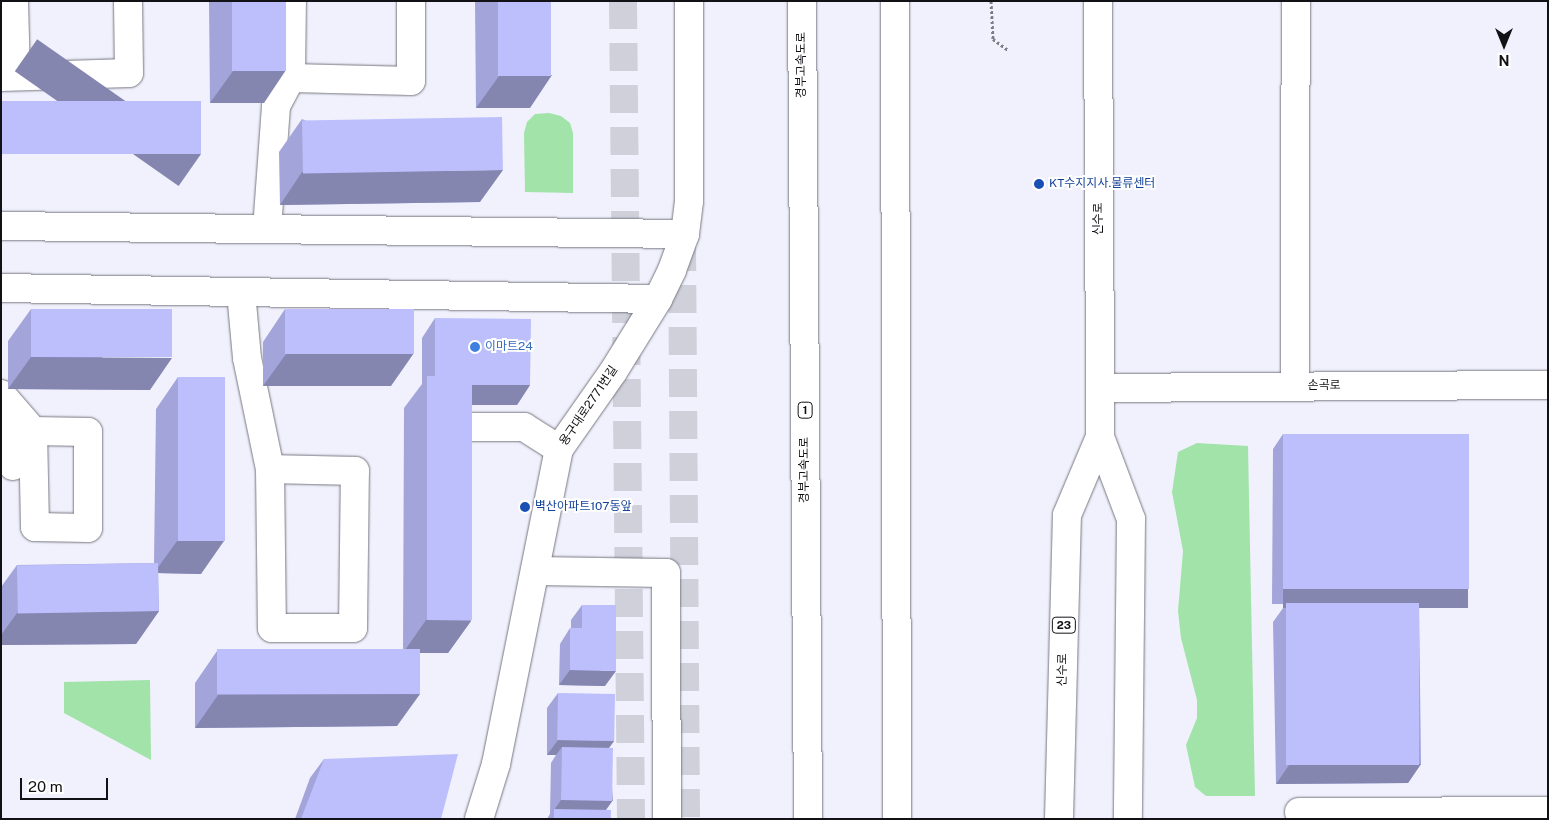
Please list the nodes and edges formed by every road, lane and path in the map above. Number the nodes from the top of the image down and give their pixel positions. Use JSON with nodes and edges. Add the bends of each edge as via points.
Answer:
{"nodes":[{"id":1,"x":14,"y":1,"type":"edge"},
{"id":2,"x":128,"y":1,"type":"edge"},
{"id":3,"x":292,"y":1,"type":"edge"},
{"id":4,"x":411,"y":1,"type":"edge"},
{"id":5,"x":689,"y":1,"type":"edge"},
{"id":6,"x":802,"y":1,"type":"edge"},
{"id":7,"x":895,"y":1,"type":"edge"},
{"id":8,"x":991,"y":1,"type":"edge"},
{"id":9,"x":1098,"y":1,"type":"edge"},
{"id":10,"x":1296,"y":1,"type":"edge"},
{"id":11,"x":1008,"y":50,"type":"dead end"},
{"id":12,"x":9,"y":76,"type":"edge"},
{"id":13,"x":291,"y":78,"type":"junction"},
{"id":14,"x":1,"y":226,"type":"edge"},
{"id":15,"x":267,"y":229,"type":"junction"},
{"id":16,"x":685,"y":234,"type":"junction"},
{"id":17,"x":1,"y":288,"type":"edge"},
{"id":18,"x":241,"y":292,"type":"junction"},
{"id":19,"x":658,"y":298,"type":"junction"},
{"id":20,"x":1548,"y":385,"type":"edge"},
{"id":21,"x":1295,"y":386,"type":"junction"},
{"id":22,"x":1100,"y":388,"type":"junction"},
{"id":23,"x":6,"y":400,"type":"edge"},
{"id":24,"x":463,"y":427,"type":"edge"},
{"id":25,"x":33,"y":431,"type":"dead end"},
{"id":26,"x":1100,"y":437,"type":"junction"},
{"id":27,"x":559,"y":449,"type":"junction"},
{"id":28,"x":13,"y":466,"type":"dead end"},
{"id":29,"x":270,"y":469,"type":"junction"},
{"id":30,"x":535,"y":571,"type":"junction"},
{"id":31,"x":897,"y":778,"type":"junction"},
{"id":32,"x":1548,"y":811,"type":"edge"},
{"id":33,"x":1299,"y":812,"type":"dead end"},
{"id":34,"x":479,"y":819,"type":"edge"},
{"id":35,"x":667,"y":819,"type":"edge"},
{"id":36,"x":808,"y":819,"type":"edge"},
{"id":37,"x":897,"y":819,"type":"edge"},
{"id":38,"x":905,"y":819,"type":"edge"},
{"id":39,"x":1059,"y":819,"type":"edge"},
{"id":40,"x":1128,"y":819,"type":"edge"}],
"edges":[{"from":1,"to":12,"type":"main road"},
{"from":2,"to":12,"type":"main road","via":[[129,73]]},
{"from":3,"to":13,"type":"main road"},
{"from":4,"to":13,"type":"main road","via":[[411,81]]},
{"from":5,"to":16,"type":"main road","name":"용구대로2771번길","via":[[689,201]]},
{"from":6,"to":36,"type":"main road","name":"경부고속도로","number":"1"},
{"from":7,"to":31,"type":"main road"},
{"from":8,"to":11,"type":"path","via":[[993,39]]},
{"from":9,"to":22,"type":"main road","name":"신수로","number":"23"},
{"from":10,"to":21,"type":"main road"},
{"from":13,"to":15,"type":"main road","via":[[276,106]]},
{"from":14,"to":15,"type":"main road"},
{"from":15,"to":16,"type":"main road"},
{"from":16,"to":19,"type":"main road","name":"용구대로2771번길"},
{"from":17,"to":18,"type":"main road"},
{"from":18,"to":19,"type":"main road"},
{"from":18,"to":29,"type":"main road","via":[[247,358]]},
{"from":19,"to":27,"type":"main road","name":"용구대로2771번길","via":[[613,372]]},
{"from":20,"to":21,"type":"main road","name":"손곡로"},
{"from":21,"to":22,"type":"main road","name":"손곡로"},
{"from":22,"to":26,"type":"main road","name":"신수로","number":"23"},
{"from":23,"to":25,"type":"main road"},
{"from":23,"to":28,"type":"main road"},
{"from":24,"to":27,"type":"main road","via":[[524,427]]},
{"from":26,"to":39,"type":"main road","name":"신수로","number":"23","via":[[1067,515]]},
{"from":26,"to":40,"type":"main road","name":"신수로","number":"23","via":[[1130,519]]},
{"from":27,"to":30,"type":"main road","name":"용구대로2771번길"},
{"from":29,"to":29,"type":"main road","via":[[272,628],[353,628],[355,471]]},
{"from":30,"to":34,"type":"main road","name":"용구대로2771번길","via":[[496,764]]},
{"from":30,"to":35,"type":"main road","via":[[666,573]]},
{"from":31,"to":37,"type":"main road"},
{"from":31,"to":38,"type":"main road"},
{"from":32,"to":33,"type":"main road"}]}
